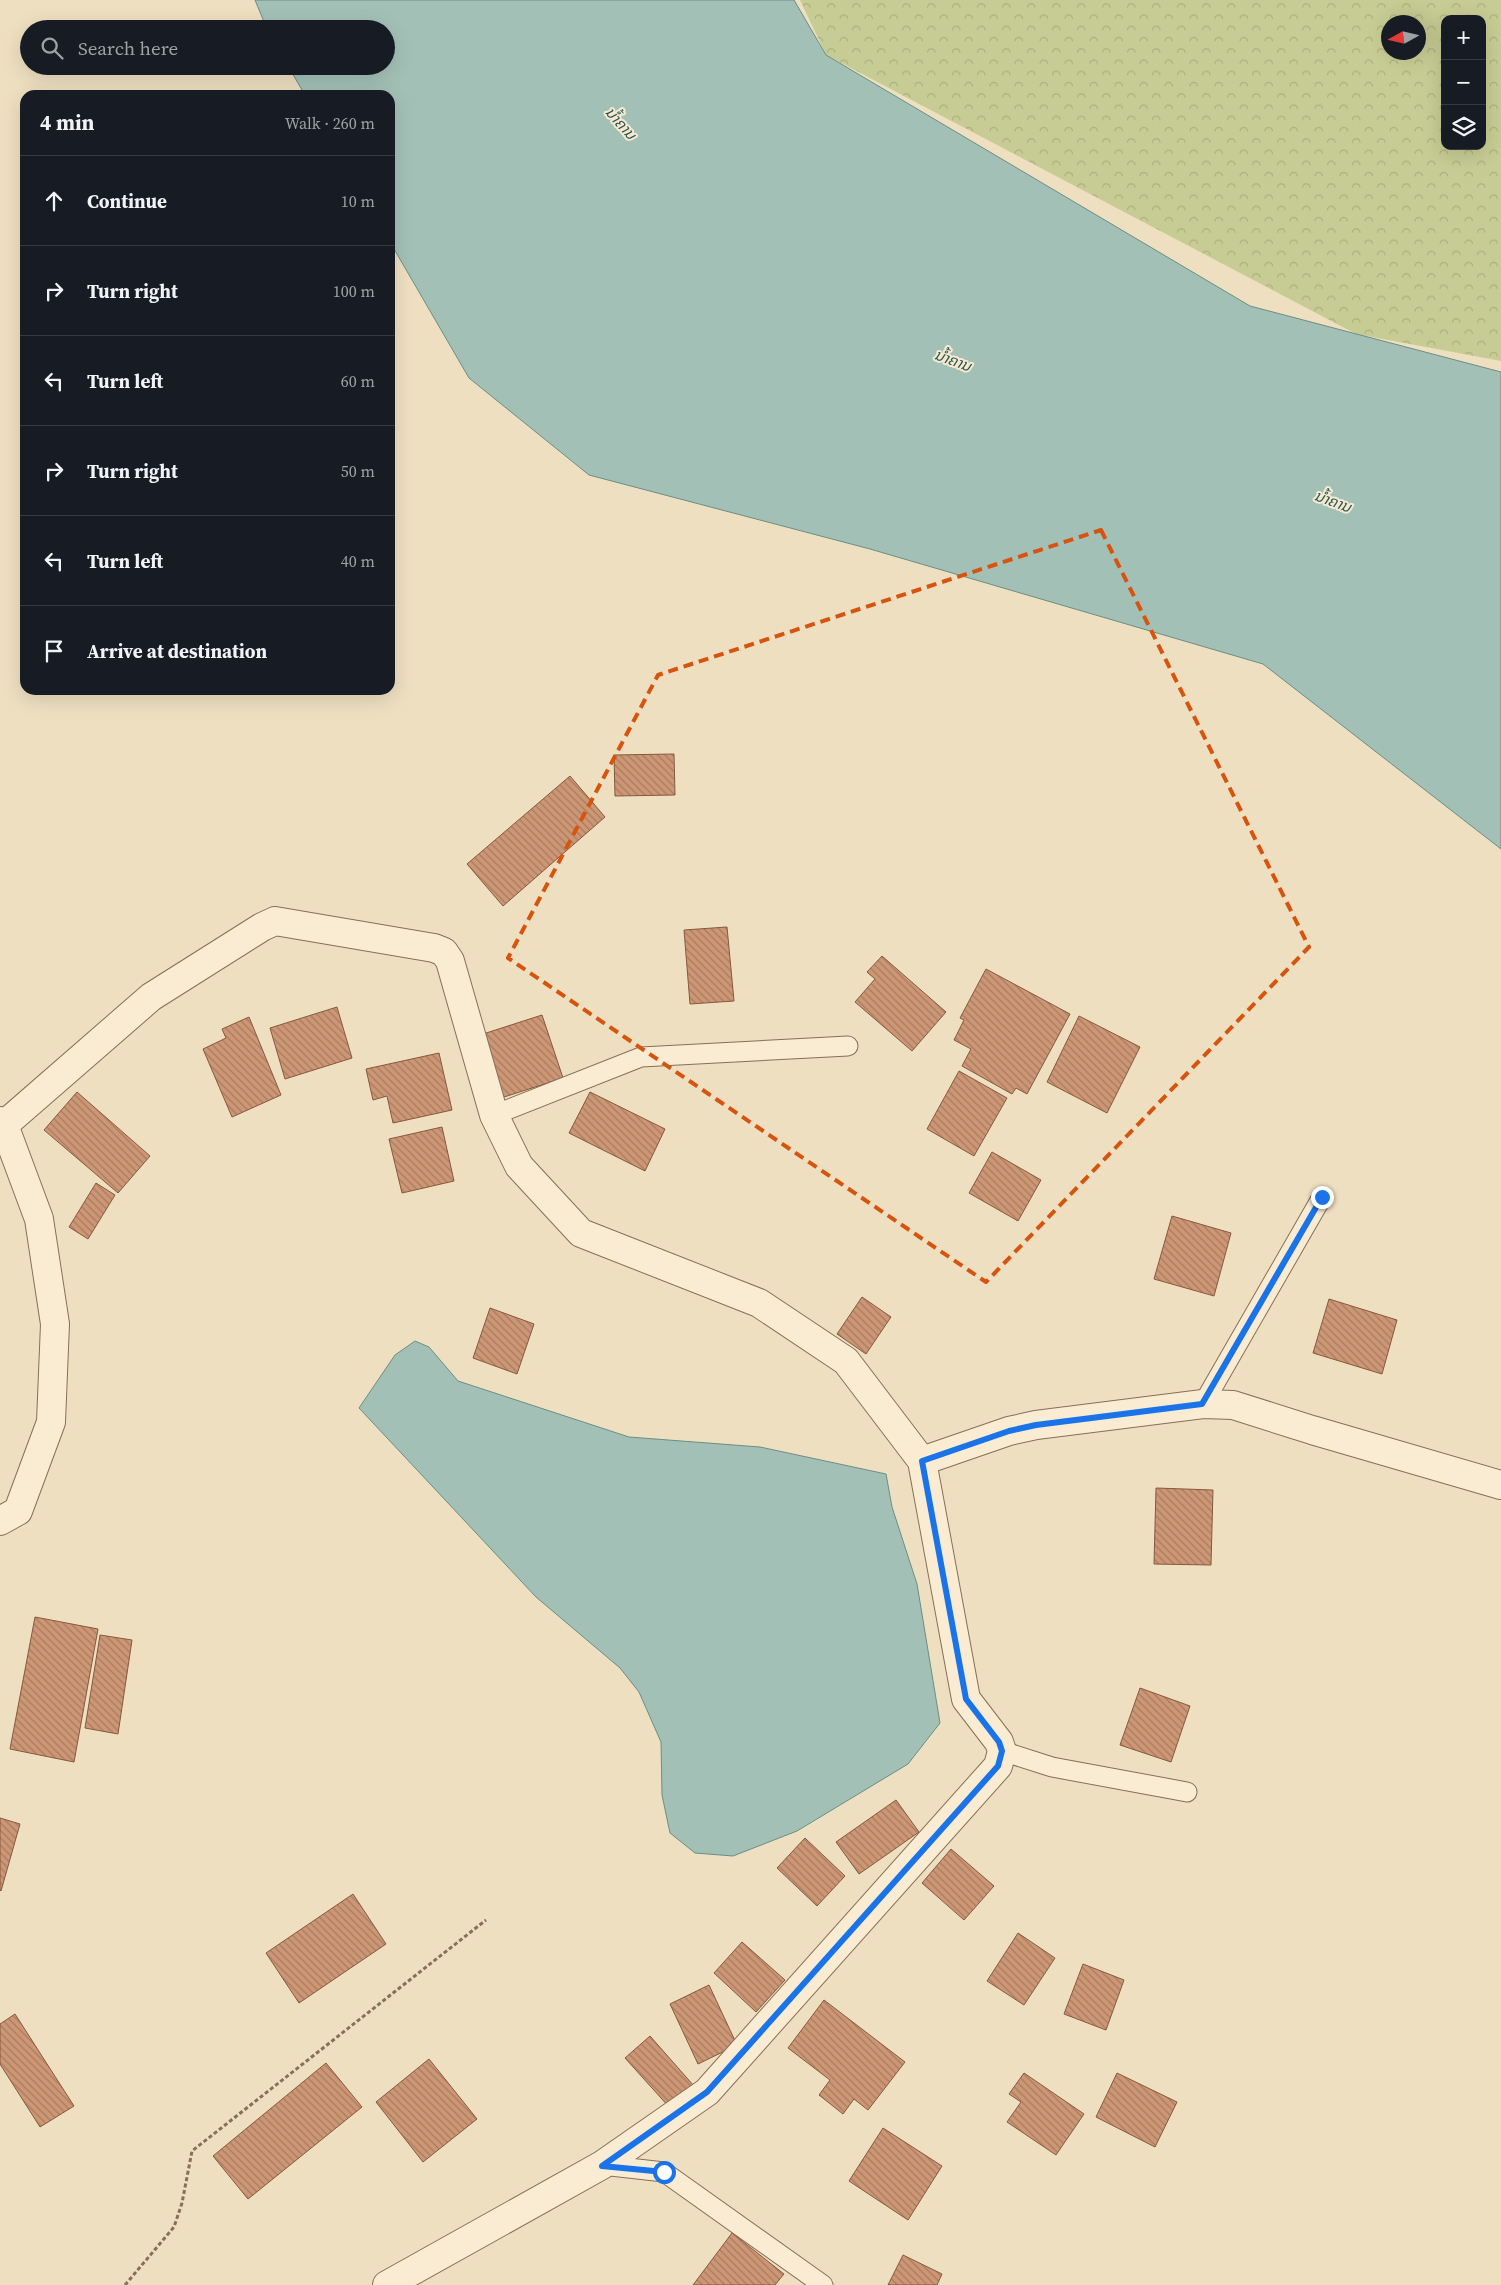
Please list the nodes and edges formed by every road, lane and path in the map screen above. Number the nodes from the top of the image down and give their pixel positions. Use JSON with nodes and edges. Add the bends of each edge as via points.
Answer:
{"nodes":[{"id":1,"x":848,"y":1046,"type":"dead end"},
{"id":2,"x":494,"y":1115,"type":"junction"},
{"id":3,"x":2,"y":1123,"type":"edge"},
{"id":4,"x":1322,"y":1197,"type":"dead end"},
{"id":5,"x":1202,"y":1404,"type":"junction"},
{"id":6,"x":922,"y":1461,"type":"junction"},
{"id":7,"x":1501,"y":1485,"type":"edge"},
{"id":8,"x":0,"y":1520,"type":"edge"},
{"id":9,"x":1002,"y":1751,"type":"junction"},
{"id":10,"x":1187,"y":1792,"type":"dead end"},
{"id":11,"x":486,"y":1920,"type":"dead end"},
{"id":12,"x":602,"y":2166,"type":"junction"},
{"id":13,"x":125,"y":2285,"type":"edge"},
{"id":14,"x":386,"y":2285,"type":"edge"},
{"id":15,"x":823,"y":2285,"type":"edge"}],
"edges":[{"from":1,"to":2,"type":"lane","via":[[641,1057]]},
{"from":2,"to":3,"type":"street","via":[[450,961],[444,952],[275,921],[151,997]]},
{"from":2,"to":6,"type":"street","via":[[519,1166],[581,1233],[759,1303],[846,1361]]},
{"from":3,"to":8,"type":"street","via":[[40,1219],[55,1324],[50,1422],[18,1511]]},
{"from":4,"to":5,"type":"lane"},
{"from":5,"to":6,"type":"street","via":[[1036,1425]]},
{"from":5,"to":7,"type":"street","via":[[1232,1405]]},
{"from":6,"to":9,"type":"street","via":[[966,1699],[999,1742]]},
{"from":9,"to":10,"type":"lane","via":[[1052,1767]]},
{"from":9,"to":12,"type":"street","via":[[998,1766],[707,2092]]},
{"from":11,"to":13,"type":"path","via":[[192,2150],[174,2227]]},
{"from":12,"to":14,"type":"street"},
{"from":12,"to":15,"type":"lane","via":[[664,2172]]}]}
